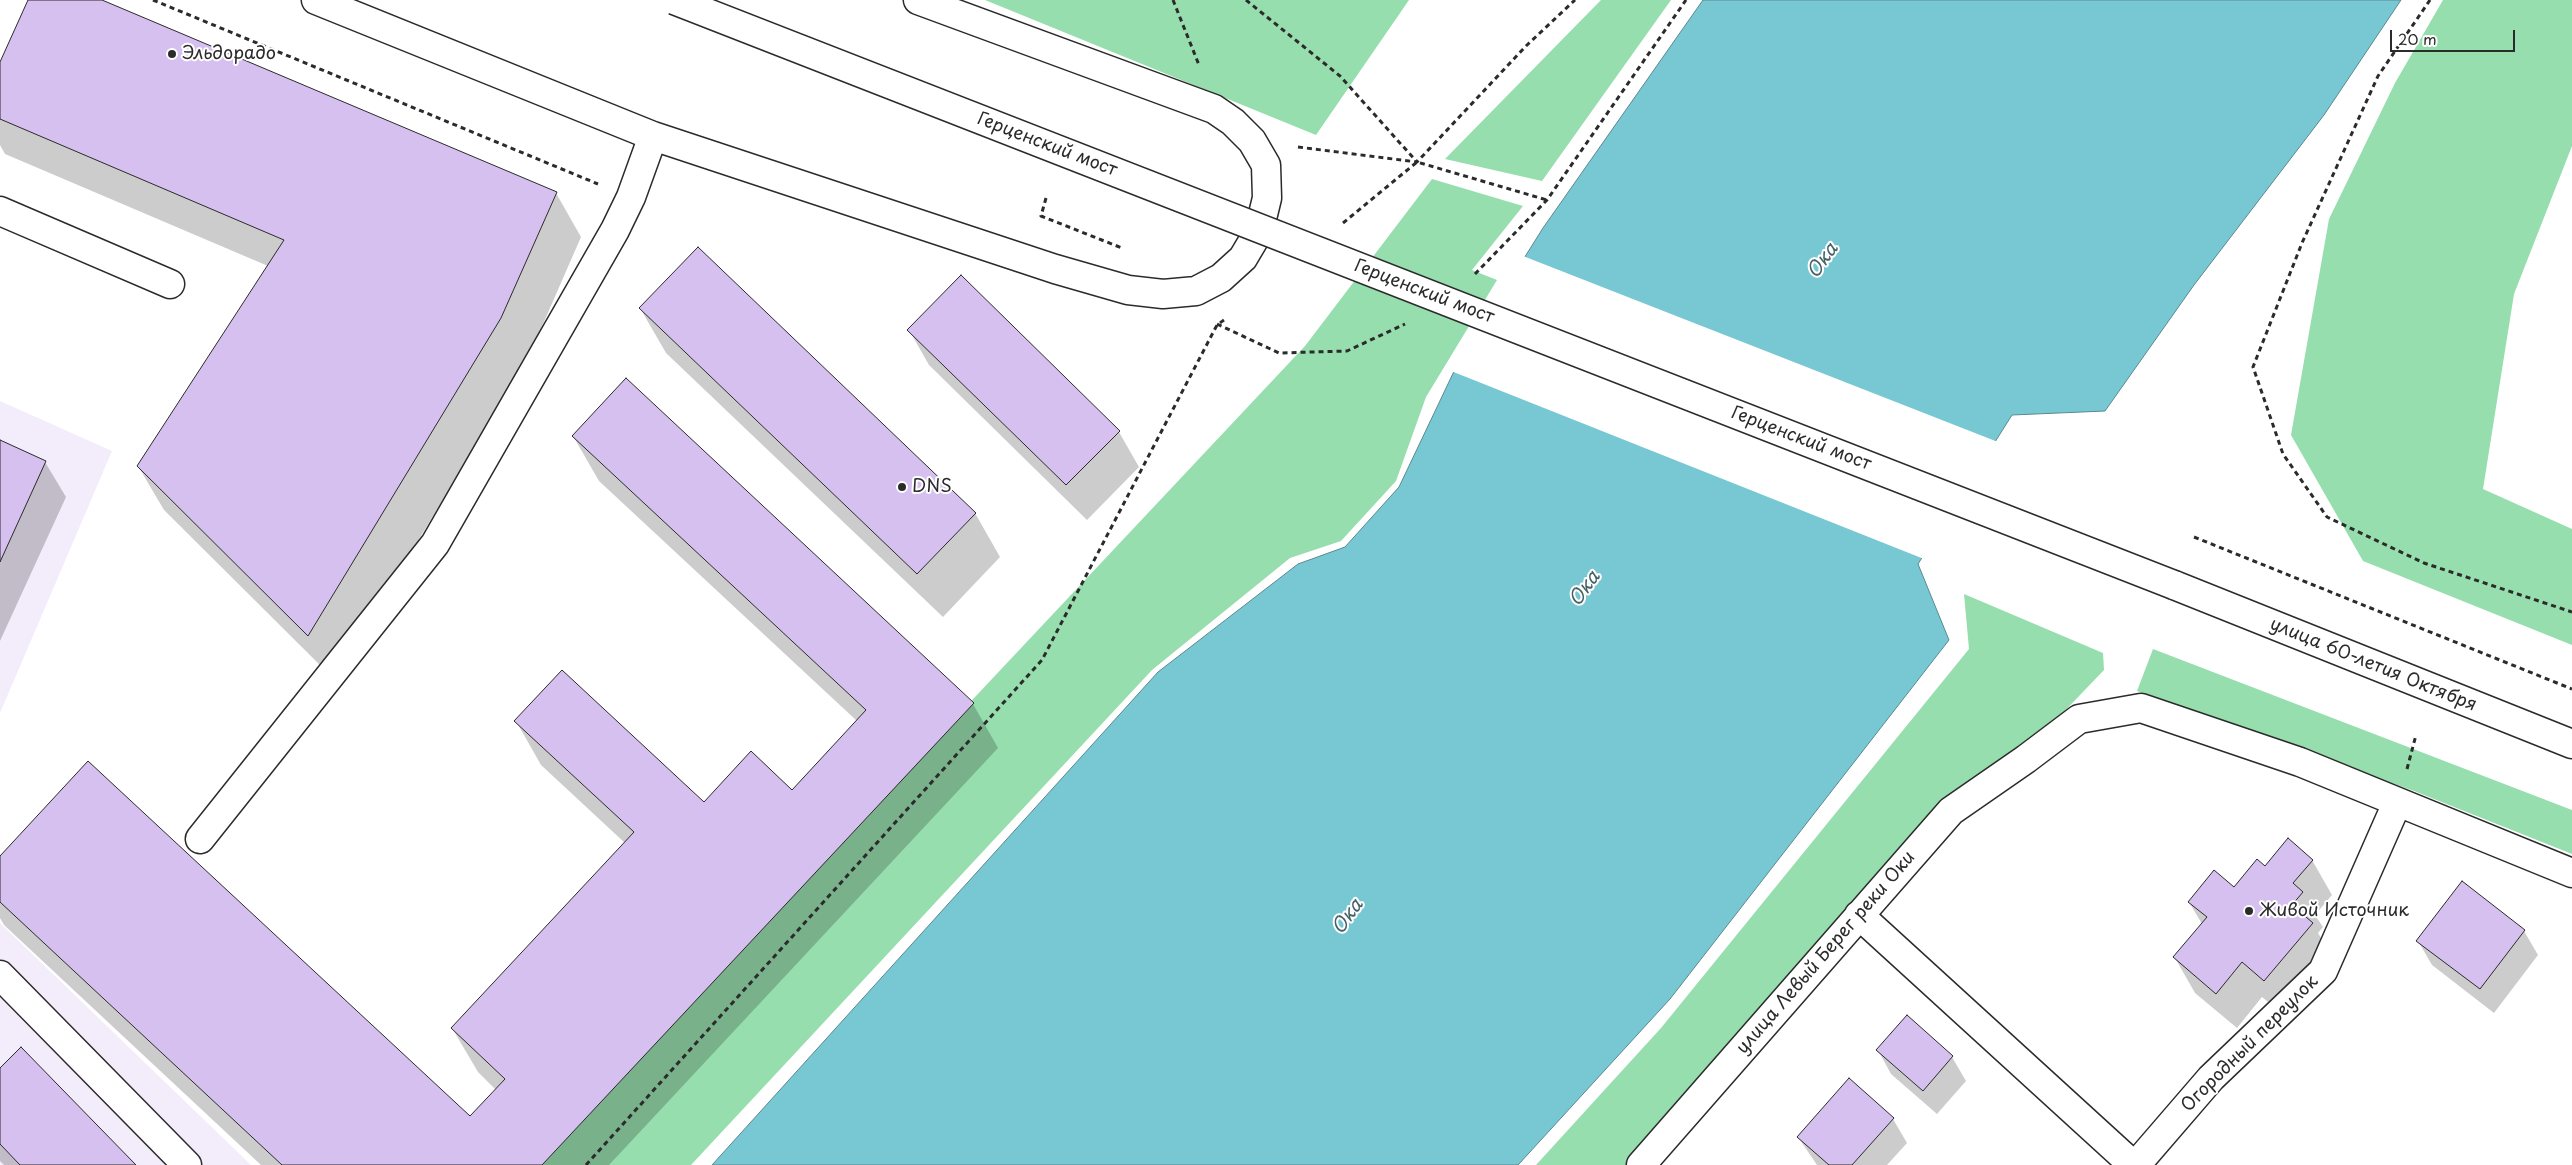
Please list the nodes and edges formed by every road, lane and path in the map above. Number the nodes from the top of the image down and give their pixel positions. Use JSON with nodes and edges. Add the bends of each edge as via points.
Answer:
{"nodes":[{"id":1,"x":153,"y":0,"type":"edge"},
{"id":2,"x":316,"y":0,"type":"edge"},
{"id":3,"x":674,"y":0,"type":"edge"},
{"id":4,"x":918,"y":0,"type":"edge"},
{"id":5,"x":1174,"y":0,"type":"edge"},
{"id":6,"x":1246,"y":0,"type":"edge"},
{"id":7,"x":1575,"y":0,"type":"edge"},
{"id":8,"x":1686,"y":0,"type":"edge"},
{"id":9,"x":2430,"y":0,"type":"edge"},
{"id":10,"x":1201,"y":72,"type":"dead end"},
{"id":11,"x":652,"y":136,"type":"junction"},
{"id":12,"x":1252,"y":141,"type":"junction"},
{"id":13,"x":1417,"y":162,"type":"junction"},
{"id":14,"x":631,"y":197,"type":"junction"},
{"id":15,"x":1046,"y":198,"type":"dead end"},
{"id":16,"x":0,"y":211,"type":"edge"},
{"id":17,"x":1340,"y":224,"type":"dead end"},
{"id":18,"x":1130,"y":252,"type":"dead end"},
{"id":19,"x":170,"y":284,"type":"dead end"},
{"id":20,"x":1225,"y":319,"type":"dead end"},
{"id":21,"x":2194,"y":537,"type":"dead end"},
{"id":22,"x":2174,"y":585,"type":"joint"},
{"id":23,"x":2572,"y":612,"type":"edge"},
{"id":24,"x":2572,"y":688,"type":"edge"},
{"id":25,"x":2572,"y":744,"type":"edge"},
{"id":26,"x":2397,"y":803,"type":"junction"},
{"id":27,"x":200,"y":839,"type":"dead end"},
{"id":28,"x":2572,"y":873,"type":"edge"},
{"id":29,"x":1859,"y":915,"type":"junction"},
{"id":30,"x":0,"y":975,"type":"edge"},
{"id":31,"x":186,"y":1165,"type":"edge"},
{"id":32,"x":586,"y":1165,"type":"edge"},
{"id":33,"x":1641,"y":1165,"type":"edge"},
{"id":34,"x":2135,"y":1165,"type":"edge"}],
"edges":[{"from":1,"to":14,"type":"path"},
{"from":2,"to":11,"type":"street"},
{"from":3,"to":22,"type":"street","name":"Герценский мост","bridge":true},
{"from":4,"to":12,"type":"street","via":[[1214,109]]},
{"from":5,"to":10,"type":"path"},
{"from":6,"to":13,"type":"path","via":[[1340,76]]},
{"from":7,"to":13,"type":"path","via":[[1526,46]]},
{"from":8,"to":13,"type":"path","via":[[1547,200]]},
{"from":9,"to":23,"type":"path","via":[[2378,76],[2302,243],[2253,367],[2283,454],[2327,517],[2424,563]]},
{"from":11,"to":12,"type":"street","via":[[1055,269],[1128,290],[1163,294],[1196,291],[1221,278],[1243,258],[1259,232],[1267,198],[1266,165]]},
{"from":11,"to":14,"type":"street"},
{"from":12,"to":13,"type":"path"},
{"from":13,"to":17,"type":"path"},
{"from":14,"to":27,"type":"street","via":[[436,544]]},
{"from":15,"to":18,"type":"path","via":[[1041,216]]},
{"from":16,"to":19,"type":"street"},
{"from":20,"to":32,"type":"path","via":[[1217,325],[1042,660]]},
{"from":21,"to":24,"type":"path"},
{"from":22,"to":25,"type":"street","name":"улица 60-летия Октября"},
{"from":26,"to":28,"type":"street","name":"улица Левый Берег реки Оки"},
{"from":26,"to":29,"type":"street","name":"улица Левый Берег реки Оки","via":[[2300,762],[2142,708],[2079,718],[1950,811]]},
{"from":26,"to":34,"type":"street","name":"Огородный переулок","via":[[2323,972],[2211,1078]]},
{"from":29,"to":33,"type":"street","name":"улица Левый Берег реки Оки"},
{"from":29,"to":34,"type":"street"},
{"from":30,"to":31,"type":"street"}]}
